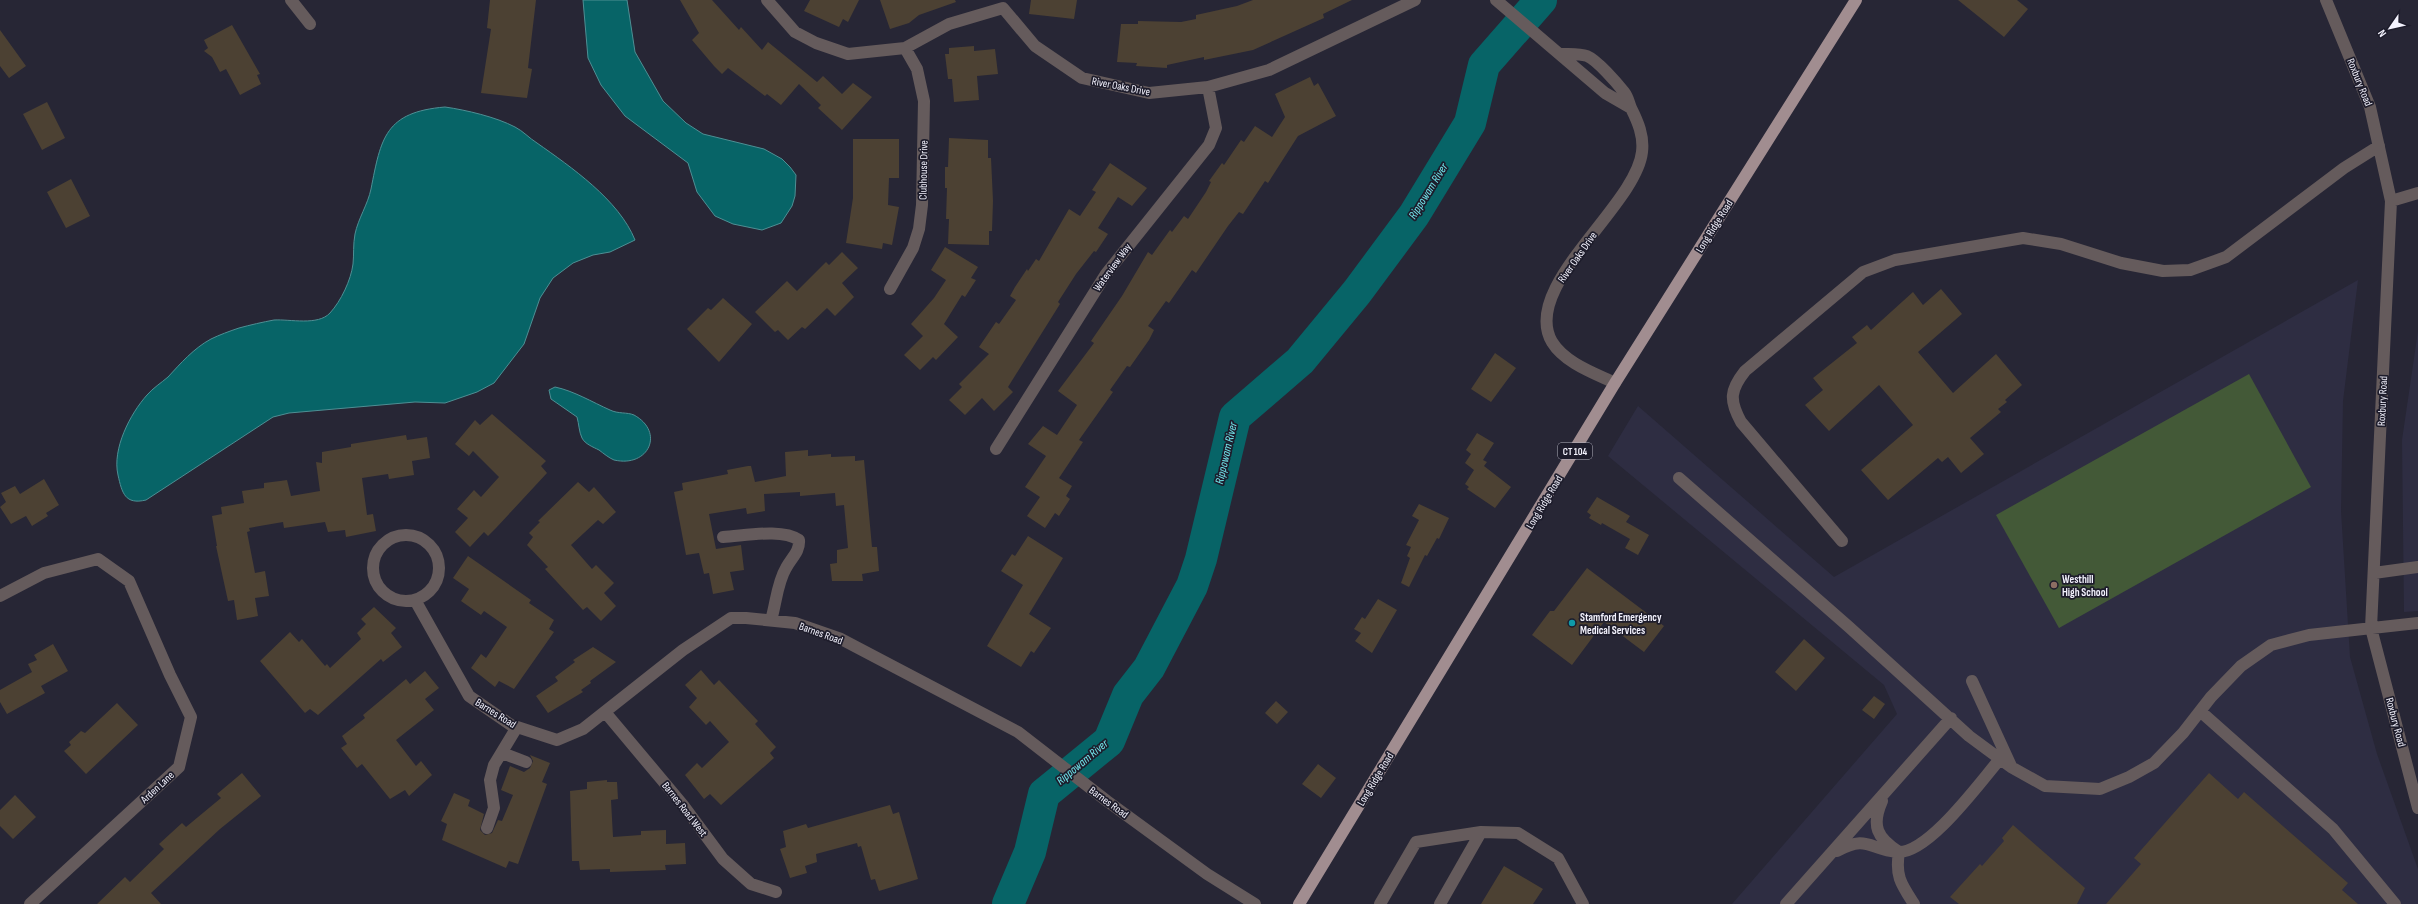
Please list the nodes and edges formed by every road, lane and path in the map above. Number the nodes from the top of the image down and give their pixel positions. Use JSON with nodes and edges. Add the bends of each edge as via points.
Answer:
{"nodes":[{"id":1,"x":291,"y":0,"type":"edge"},
{"id":2,"x":767,"y":0,"type":"edge"},
{"id":3,"x":1415,"y":0,"type":"edge"},
{"id":4,"x":1496,"y":0,"type":"edge"},
{"id":5,"x":1856,"y":0,"type":"edge"},
{"id":6,"x":2326,"y":0,"type":"edge"},
{"id":7,"x":1003,"y":4,"type":"edge"},
{"id":8,"x":310,"y":24,"type":"dead end"},
{"id":9,"x":905,"y":48,"type":"junction"},
{"id":10,"x":1208,"y":87,"type":"junction"},
{"id":11,"x":2379,"y":146,"type":"junction"},
{"id":12,"x":2418,"y":193,"type":"edge"},
{"id":13,"x":2391,"y":201,"type":"junction"},
{"id":14,"x":890,"y":289,"type":"dead end"},
{"id":15,"x":1615,"y":383,"type":"junction"},
{"id":16,"x":996,"y":449,"type":"dead end"},
{"id":17,"x":1679,"y":478,"type":"dead end"},
{"id":18,"x":723,"y":537,"type":"dead end"},
{"id":19,"x":1842,"y":541,"type":"dead end"},
{"id":20,"x":2418,"y":567,"type":"edge"},
{"id":21,"x":2374,"y":573,"type":"junction"},
{"id":22,"x":0,"y":596,"type":"edge"},
{"id":23,"x":415,"y":600,"type":"junction"},
{"id":24,"x":771,"y":620,"type":"junction"},
{"id":25,"x":2418,"y":623,"type":"edge"},
{"id":26,"x":2371,"y":628,"type":"junction"},
{"id":27,"x":1972,"y":681,"type":"dead end"},
{"id":28,"x":2200,"y":711,"type":"junction"},
{"id":29,"x":604,"y":712,"type":"junction"},
{"id":30,"x":1951,"y":718,"type":"junction"},
{"id":31,"x":517,"y":727,"type":"junction"},
{"id":32,"x":502,"y":753,"type":"junction"},
{"id":33,"x":2000,"y":759,"type":"junction"},
{"id":34,"x":526,"y":762,"type":"dead end"},
{"id":35,"x":2011,"y":767,"type":"junction"},
{"id":36,"x":1886,"y":790,"type":"junction"},
{"id":37,"x":2418,"y":808,"type":"edge"},
{"id":38,"x":487,"y":828,"type":"dead end"},
{"id":39,"x":1481,"y":832,"type":"junction"},
{"id":40,"x":1899,"y":852,"type":"junction"},
{"id":41,"x":1829,"y":855,"type":"junction"},
{"id":42,"x":776,"y":892,"type":"dead end"},
{"id":43,"x":30,"y":904,"type":"edge"},
{"id":44,"x":1255,"y":904,"type":"edge"},
{"id":45,"x":1299,"y":904,"type":"edge"},
{"id":46,"x":1380,"y":904,"type":"edge"},
{"id":47,"x":1440,"y":904,"type":"edge"},
{"id":48,"x":1583,"y":904,"type":"edge"},
{"id":49,"x":1786,"y":904,"type":"edge"},
{"id":50,"x":1914,"y":904,"type":"edge"},
{"id":51,"x":2395,"y":904,"type":"edge"}],
"edges":[{"from":1,"to":8,"type":"street"},
{"from":2,"to":9,"type":"street","name":"River Oaks Drive","via":[[795,32],[816,44],[848,54]]},
{"from":3,"to":10,"type":"street","name":"River Oaks Drive","via":[[1269,70]]},
{"from":4,"to":15,"type":"street","name":"River Oaks Drive","via":[[1560,54],[1588,56],[1626,94],[1639,122],[1642,152],[1638,164],[1620,197],[1564,273],[1554,291],[1547,317],[1552,342],[1561,352],[1576,363]]},
{"from":5,"to":15,"type":"main road","name":"Long Ridge Road","number":"CT 104"},
{"from":6,"to":11,"type":"street","name":"Roxbury Road","via":[[2370,107]]},
{"from":7,"to":9,"type":"street","name":"River Oaks Drive","via":[[949,24]]},
{"from":7,"to":10,"type":"street","name":"River Oaks Drive","via":[[1035,46],[1082,78],[1149,93]]},
{"from":9,"to":14,"type":"street","name":"Clubhouse Drive","via":[[917,69],[924,101],[922,205],[913,248]]},
{"from":10,"to":16,"type":"street","name":"Waterview Way","via":[[1214,106],[1216,128],[1209,145],[1106,274]]},
{"from":11,"to":13,"type":"street","name":"Roxbury Road"},
{"from":11,"to":19,"type":"street","via":[[2344,168],[2226,257],[2190,270],[2156,270],[2121,263],[2061,244],[2023,238],[1895,260],[1864,272],[1746,371],[1735,384],[1732,398],[1741,422]]},
{"from":12,"to":13,"type":"street"},
{"from":13,"to":21,"type":"street","name":"Roxbury Road"},
{"from":15,"to":45,"type":"main road","name":"Long Ridge Road","number":"CT 104"},
{"from":17,"to":30,"type":"street"},
{"from":18,"to":24,"type":"street","via":[[782,534],[799,540],[797,550],[785,568]]},
{"from":20,"to":21,"type":"street"},
{"from":21,"to":26,"type":"street","name":"Roxbury Road"},
{"from":22,"to":43,"type":"street","name":"Arden Lane","via":[[44,573],[98,559],[129,581],[170,675],[192,717],[179,766]]},
{"from":23,"to":23,"type":"street","via":[[426,595],[439,575],[435,551],[427,542],[416,536],[392,538],[382,545],[376,555],[373,567],[375,579],[381,590],[391,598]]},
{"from":23,"to":31,"type":"street","name":"Barnes Road","via":[[469,696]]},
{"from":24,"to":29,"type":"street","name":"Barnes Road","via":[[731,618],[684,650]]},
{"from":24,"to":44,"type":"street","name":"Barnes Road","via":[[795,623],[841,639],[1018,732],[1207,874]]},
{"from":25,"to":26,"type":"street"},
{"from":26,"to":28,"type":"street","via":[[2309,635],[2271,645],[2241,666]]},
{"from":26,"to":37,"type":"street","name":"Roxbury Road"},
{"from":27,"to":35,"type":"street"},
{"from":28,"to":35,"type":"street","via":[[2154,763],[2100,789],[2046,786]]},
{"from":28,"to":51,"type":"street","via":[[2333,829]]},
{"from":29,"to":31,"type":"street","name":"Barnes Road","via":[[583,729],[557,740]]},
{"from":29,"to":42,"type":"street","name":"Barnes Road West","via":[[683,805],[723,859],[751,884]]},
{"from":30,"to":33,"type":"street","via":[[1969,736]]},
{"from":30,"to":36,"type":"street"},
{"from":31,"to":32,"type":"street"},
{"from":32,"to":34,"type":"street"},
{"from":32,"to":38,"type":"street","via":[[490,780],[494,808]]},
{"from":33,"to":35,"type":"street"},
{"from":33,"to":40,"type":"street","via":[[1940,830],[1917,847]]},
{"from":36,"to":40,"type":"street","via":[[1876,814],[1877,832],[1887,844]]},
{"from":36,"to":41,"type":"street"},
{"from":39,"to":46,"type":"street","via":[[1416,842]]},
{"from":39,"to":47,"type":"street"},
{"from":39,"to":48,"type":"street","via":[[1518,833],[1558,858]]},
{"from":40,"to":41,"type":"street","via":[[1864,842],[1852,843]]},
{"from":40,"to":50,"type":"street","via":[[1896,868],[1901,883]]},
{"from":41,"to":49,"type":"street"}]}
